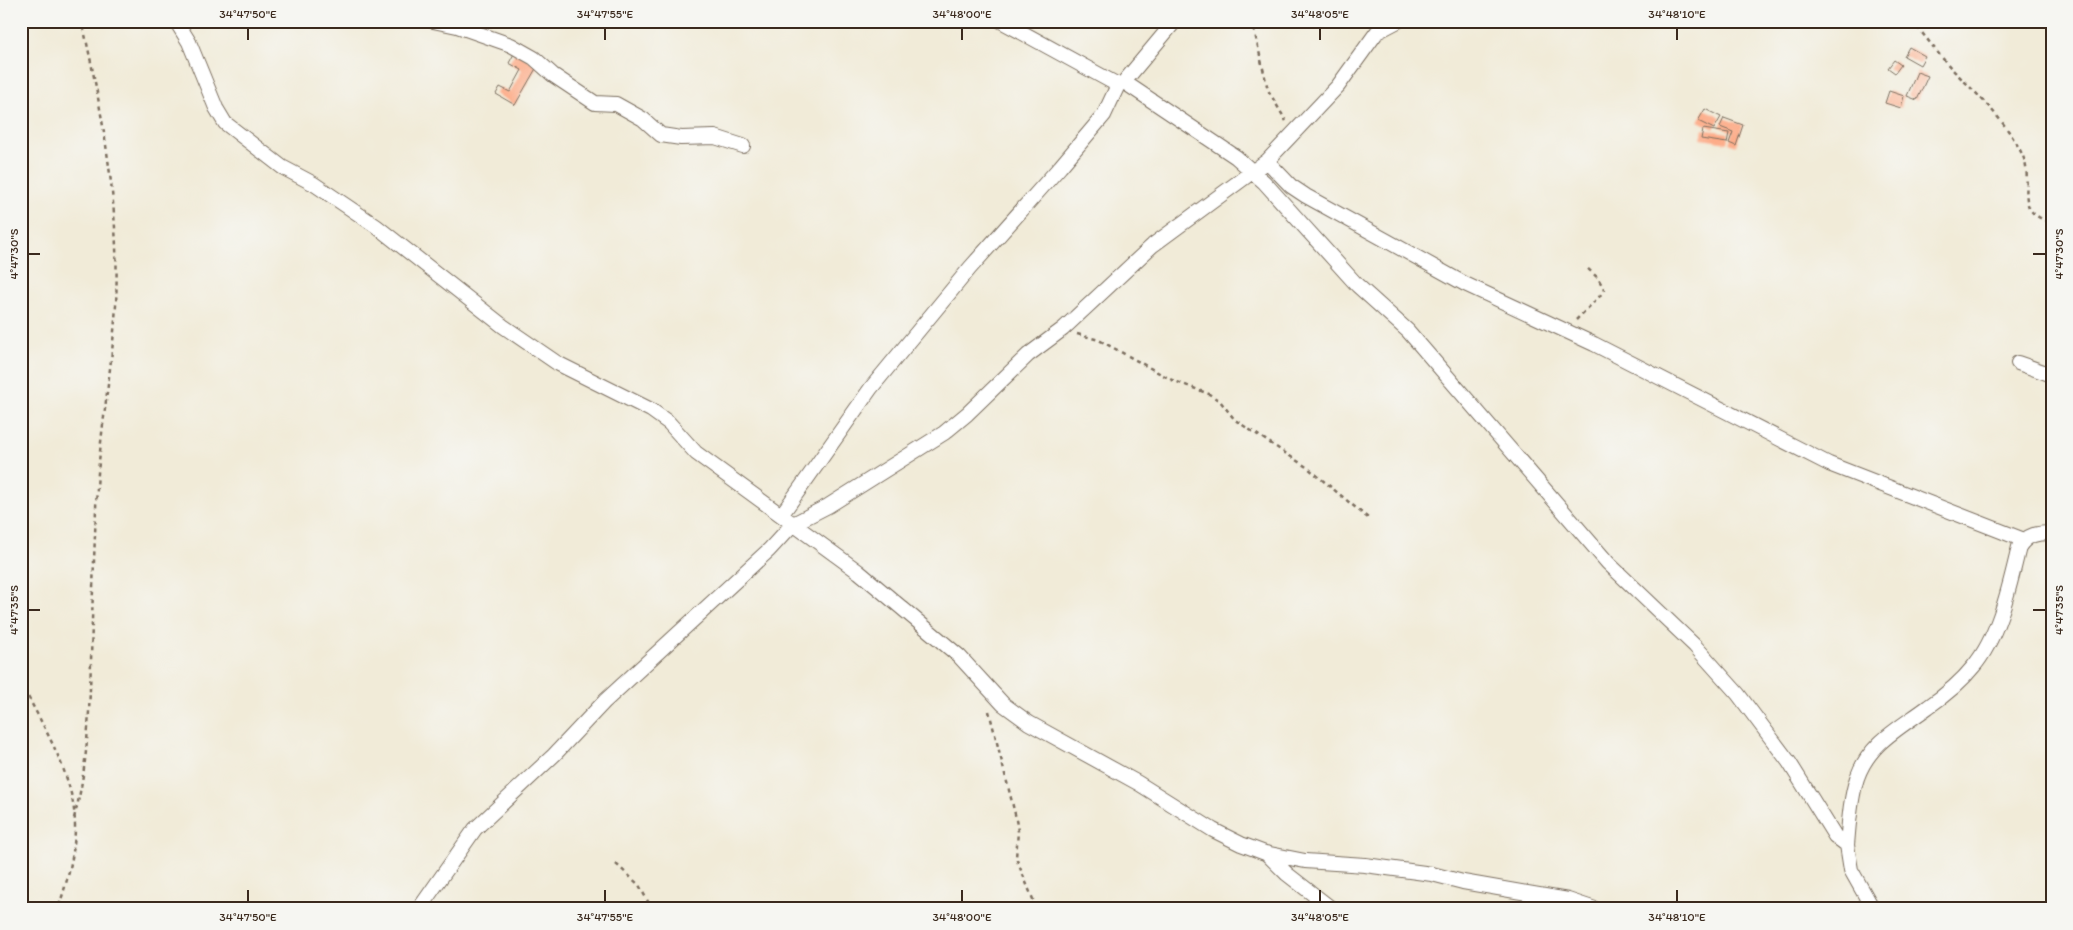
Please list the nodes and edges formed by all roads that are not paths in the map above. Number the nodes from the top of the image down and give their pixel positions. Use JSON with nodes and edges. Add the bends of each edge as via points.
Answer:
{"nodes":[{"id":1,"x":176,"y":21,"type":"edge"},
{"id":2,"x":432,"y":21,"type":"edge"},
{"id":3,"x":1001,"y":21,"type":"edge"},
{"id":4,"x":1175,"y":21,"type":"edge"},
{"id":5,"x":1398,"y":21,"type":"edge"},
{"id":6,"x":458,"y":23,"type":"edge"},
{"id":7,"x":1121,"y":84,"type":"junction"},
{"id":8,"x":743,"y":146,"type":"dead end"},
{"id":9,"x":1267,"y":161,"type":"junction"},
{"id":10,"x":1252,"y":171,"type":"junction"},
{"id":11,"x":2018,"y":363,"type":"dead end"},
{"id":12,"x":2052,"y":375,"type":"edge"},
{"id":13,"x":782,"y":514,"type":"junction"},
{"id":14,"x":793,"y":524,"type":"junction"},
{"id":15,"x":2052,"y":533,"type":"edge"},
{"id":16,"x":2024,"y":540,"type":"junction"},
{"id":17,"x":1847,"y":845,"type":"junction"},
{"id":18,"x":1265,"y":853,"type":"junction"},
{"id":19,"x":419,"y":909,"type":"edge"},
{"id":20,"x":1332,"y":909,"type":"edge"},
{"id":21,"x":1595,"y":909,"type":"edge"},
{"id":22,"x":1873,"y":909,"type":"edge"}],
"edges":[{"from":1,"to":13,"type":"street","via":[[189,42],[225,124],[282,166],[376,226],[503,326],[557,363],[651,410],[669,423],[696,453]]},
{"from":2,"to":6,"type":"street"},
{"from":3,"to":7,"type":"street"},
{"from":4,"to":7,"type":"street"},
{"from":5,"to":9,"type":"street","via":[[1377,32],[1352,70]]},
{"from":6,"to":8,"type":"street","via":[[511,45],[595,103],[616,104],[644,119],[662,135],[716,137]]},
{"from":7,"to":10,"type":"street","via":[[1236,156]]},
{"from":7,"to":13,"type":"street","via":[[1104,114],[871,388]]},
{"from":9,"to":10,"type":"street"},
{"from":9,"to":16,"type":"street","via":[[1291,186],[1306,196],[1465,284],[1566,330],[1829,464]]},
{"from":10,"to":14,"type":"street","via":[[1153,245],[944,433],[828,506]]},
{"from":10,"to":17,"type":"street","via":[[1357,285],[1408,331],[1608,563],[1695,646],[1738,694],[1789,762],[1835,836]]},
{"from":11,"to":12,"type":"street"},
{"from":13,"to":14,"type":"street"},
{"from":14,"to":18,"type":"street","via":[[859,572],[959,656],[1003,704],[1029,723],[1138,783],[1213,830]]},
{"from":14,"to":19,"type":"street","via":[[475,829]]},
{"from":15,"to":16,"type":"street","via":[[2040,533]]},
{"from":16,"to":17,"type":"street","via":[[2019,547],[2001,615],[1974,666],[1929,707],[1880,741],[1866,760],[1851,801]]},
{"from":17,"to":22,"type":"street","via":[[1851,870]]},
{"from":18,"to":20,"type":"street"},
{"from":18,"to":21,"type":"street","via":[[1305,861],[1432,874],[1568,900]]}]}
